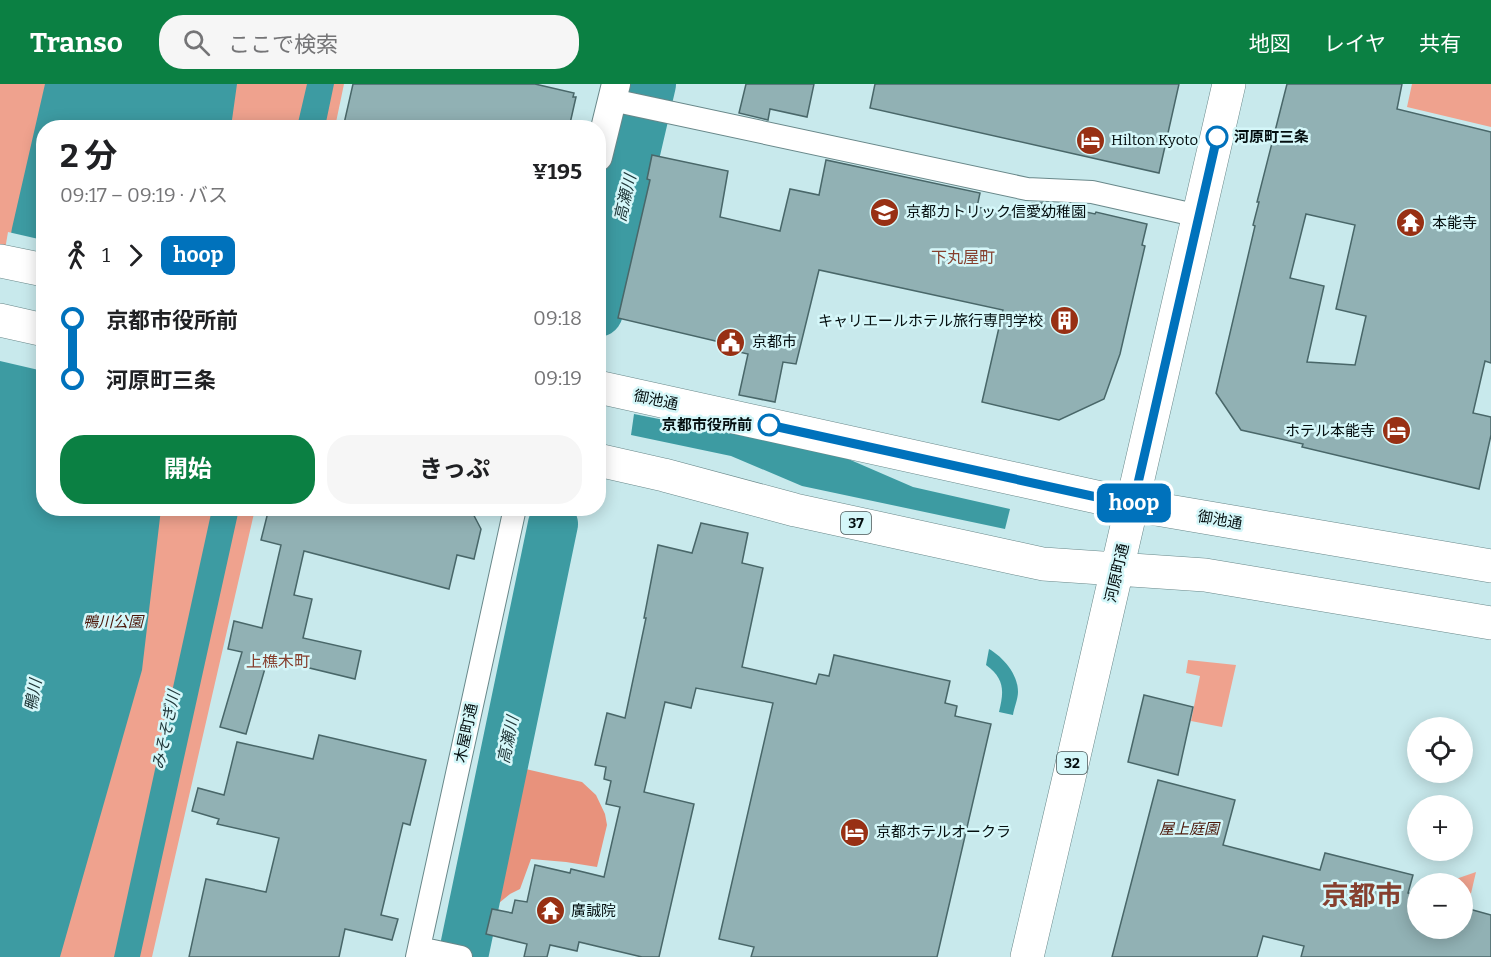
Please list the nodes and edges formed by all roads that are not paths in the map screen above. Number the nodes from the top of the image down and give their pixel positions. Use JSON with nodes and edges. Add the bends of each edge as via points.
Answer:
{"nodes":[{"id":1,"x":1229,"y":84,"type":"edge"},
{"id":2,"x":620,"y":96,"type":"edge"},
{"id":3,"x":606,"y":135,"type":"edge"},
{"id":4,"x":1200,"y":216,"type":"junction"},
{"id":5,"x":0,"y":261,"type":"edge"},
{"id":6,"x":36,"y":268,"type":"edge"},
{"id":7,"x":0,"y":320,"type":"edge"},
{"id":8,"x":36,"y":328,"type":"edge"},
{"id":9,"x":606,"y":389,"type":"edge"},
{"id":10,"x":606,"y":462,"type":"edge"},
{"id":11,"x":1133,"y":505,"type":"junction"},
{"id":12,"x":513,"y":516,"type":"edge"},
{"id":13,"x":1491,"y":566,"type":"edge"},
{"id":14,"x":1117,"y":569,"type":"junction"},
{"id":15,"x":1491,"y":623,"type":"edge"},
{"id":16,"x":418,"y":952,"type":"edge"},
{"id":17,"x":453,"y":955,"type":"edge"},
{"id":18,"x":1027,"y":957,"type":"edge"}],
"edges":[{"from":1,"to":4,"type":"main road","name":"河原町通","number":"32"},
{"from":2,"to":3,"type":"street"},
{"from":2,"to":4,"type":"street","via":[[658,111],[1027,189],[1092,192]]},
{"from":4,"to":11,"type":"main road","name":"河原町通","number":"32"},
{"from":5,"to":6,"type":"main road"},
{"from":7,"to":8,"type":"main road"},
{"from":9,"to":11,"type":"main road","name":"御池通"},
{"from":10,"to":14,"type":"main road","number":"37","via":[[795,510],[1043,564]]},
{"from":11,"to":13,"type":"main road","name":"御池通"},
{"from":11,"to":14,"type":"main road","name":"河原町通","number":"32"},
{"from":12,"to":16,"type":"street","name":"木屋町通"},
{"from":14,"to":15,"type":"main road","number":"37","via":[[1205,575]]},
{"from":14,"to":18,"type":"main road","name":"河原町通","number":"32"},
{"from":16,"to":17,"type":"street"}]}
